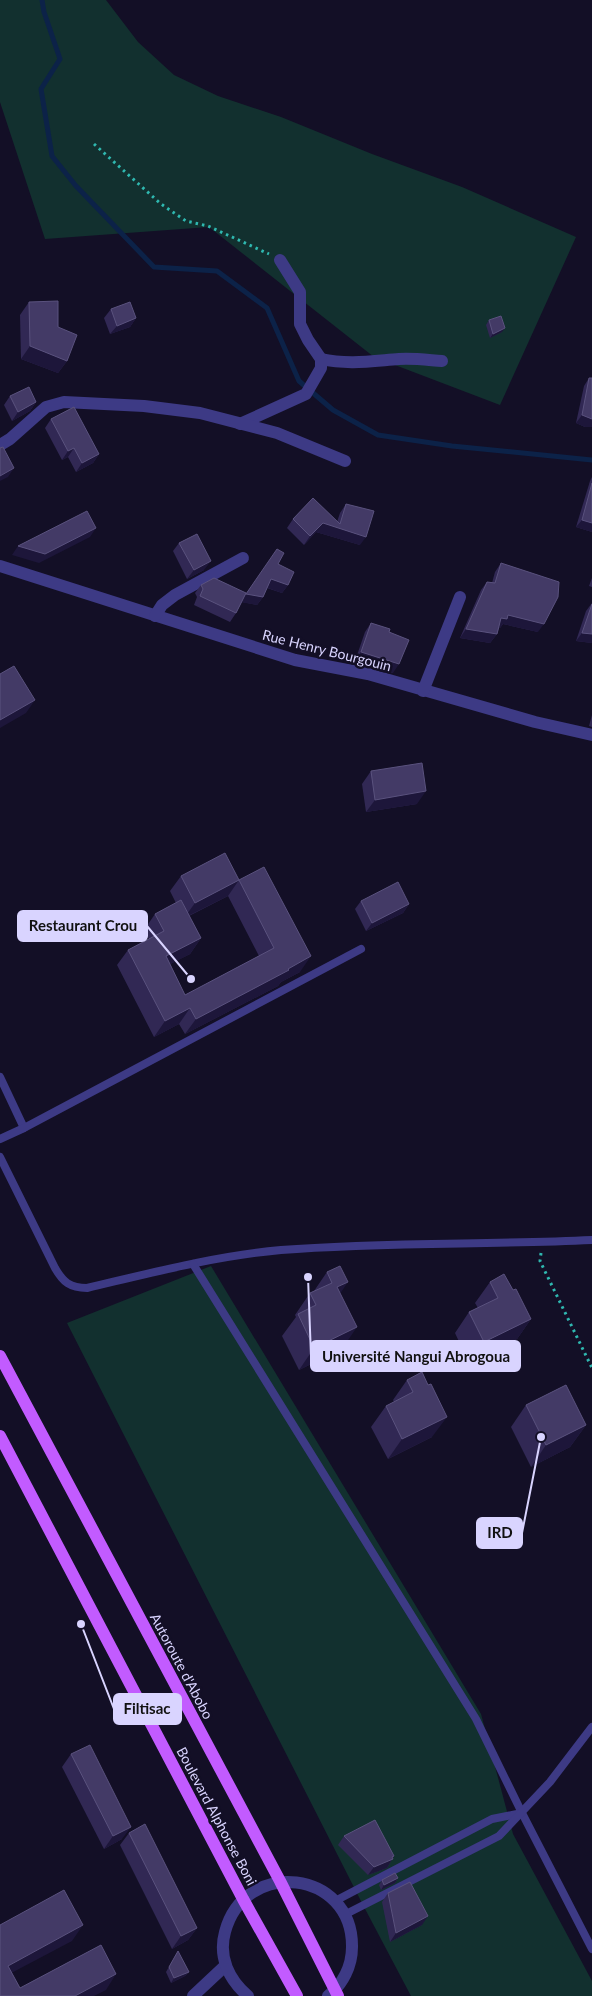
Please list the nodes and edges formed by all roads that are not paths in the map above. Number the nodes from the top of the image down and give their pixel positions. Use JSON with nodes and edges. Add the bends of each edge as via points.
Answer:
{"nodes":[{"id":1,"x":280,"y":260,"type":"road end"},
{"id":2,"x":442,"y":361,"type":"dead end"},
{"id":3,"x":321,"y":363,"type":"junction"},
{"id":4,"x":240,"y":424,"type":"junction"},
{"id":5,"x":0,"y":445,"type":"edge"},
{"id":6,"x":345,"y":461,"type":"dead end"},
{"id":7,"x":243,"y":558,"type":"dead end"},
{"id":8,"x":0,"y":566,"type":"edge"},
{"id":9,"x":460,"y":597,"type":"dead end"},
{"id":10,"x":155,"y":616,"type":"junction"},
{"id":11,"x":423,"y":691,"type":"junction"},
{"id":12,"x":592,"y":735,"type":"edge"},
{"id":13,"x":360,"y":949,"type":"dead end"},
{"id":14,"x":0,"y":1077,"type":"edge"},
{"id":15,"x":24,"y":1128,"type":"junction"},
{"id":16,"x":0,"y":1138,"type":"edge"},
{"id":17,"x":0,"y":1157,"type":"edge"},
{"id":18,"x":592,"y":1240,"type":"edge"},
{"id":19,"x":193,"y":1264,"type":"junction"},
{"id":20,"x":0,"y":1356,"type":"edge"},
{"id":21,"x":0,"y":1436,"type":"edge"},
{"id":22,"x":592,"y":1727,"type":"edge"},
{"id":23,"x":522,"y":1813,"type":"junction"},
{"id":24,"x":280,"y":1881,"type":"junction"},
{"id":25,"x":243,"y":1899,"type":"junction"},
{"id":26,"x":335,"y":1901,"type":"junction"},
{"id":27,"x":344,"y":1915,"type":"junction"},
{"id":28,"x":592,"y":1949,"type":"edge"},
{"id":29,"x":225,"y":1966,"type":"junction"},
{"id":30,"x":334,"y":1994,"type":"edge"},
{"id":31,"x":193,"y":1996,"type":"edge"},
{"id":32,"x":248,"y":1996,"type":"edge"},
{"id":33,"x":297,"y":1996,"type":"edge"}],
"edges":[{"from":1,"to":3,"type":"street","via":[[300,292],[300,324]]},
{"from":2,"to":3,"type":"street","via":[[402,359]]},
{"from":3,"to":4,"type":"street","via":[[306,394]]},
{"from":4,"to":5,"type":"street","via":[[200,413],[144,406],[64,402],[46,408]]},
{"from":4,"to":6,"type":"street","via":[[276,433]]},
{"from":7,"to":10,"type":"street","via":[[175,595],[162,605]]},
{"from":8,"to":10,"type":"street","name":"Rue Henry Bourgouin"},
{"from":9,"to":11,"type":"street"},
{"from":10,"to":11,"type":"street","name":"Rue Henry Bourgouin","via":[[295,660],[368,674]]},
{"from":11,"to":12,"type":"street","name":"Rue Henry Bourgouin"},
{"from":13,"to":15,"type":"lane"},
{"from":14,"to":15,"type":"lane"},
{"from":15,"to":16,"type":"lane"},
{"from":17,"to":19,"type":"lane","via":[[60,1278],[67,1284],[87,1288]]},
{"from":18,"to":19,"type":"lane","via":[[279,1250]]},
{"from":19,"to":23,"type":"lane","via":[[442,1662],[476,1719]]},
{"from":20,"to":24,"type":"main road","name":"Autoroute d'Abobo"},
{"from":21,"to":25,"type":"main road","name":"Boulevard Alphonse Boni"},
{"from":22,"to":23,"type":"lane"},
{"from":23,"to":26,"type":"lane","via":[[492,1819]]},
{"from":23,"to":27,"type":"lane","via":[[499,1836]]},
{"from":23,"to":28,"type":"lane"},
{"from":24,"to":25,"type":"street","via":[[260,1887]]},
{"from":24,"to":26,"type":"street","via":[[300,1882],[319,1889]]},
{"from":24,"to":30,"type":"main road","name":"Autoroute d'Abobo"},
{"from":25,"to":29,"type":"street","via":[[228,1918],[222,1942]]},
{"from":25,"to":33,"type":"main road","name":"Boulevard Alphonse Boni"},
{"from":26,"to":27,"type":"street"},
{"from":27,"to":30,"type":"street","via":[[352,1936],[352,1955],[346,1974]]},
{"from":29,"to":31,"type":"street"},
{"from":29,"to":32,"type":"street","via":[[237,1987]]}]}
